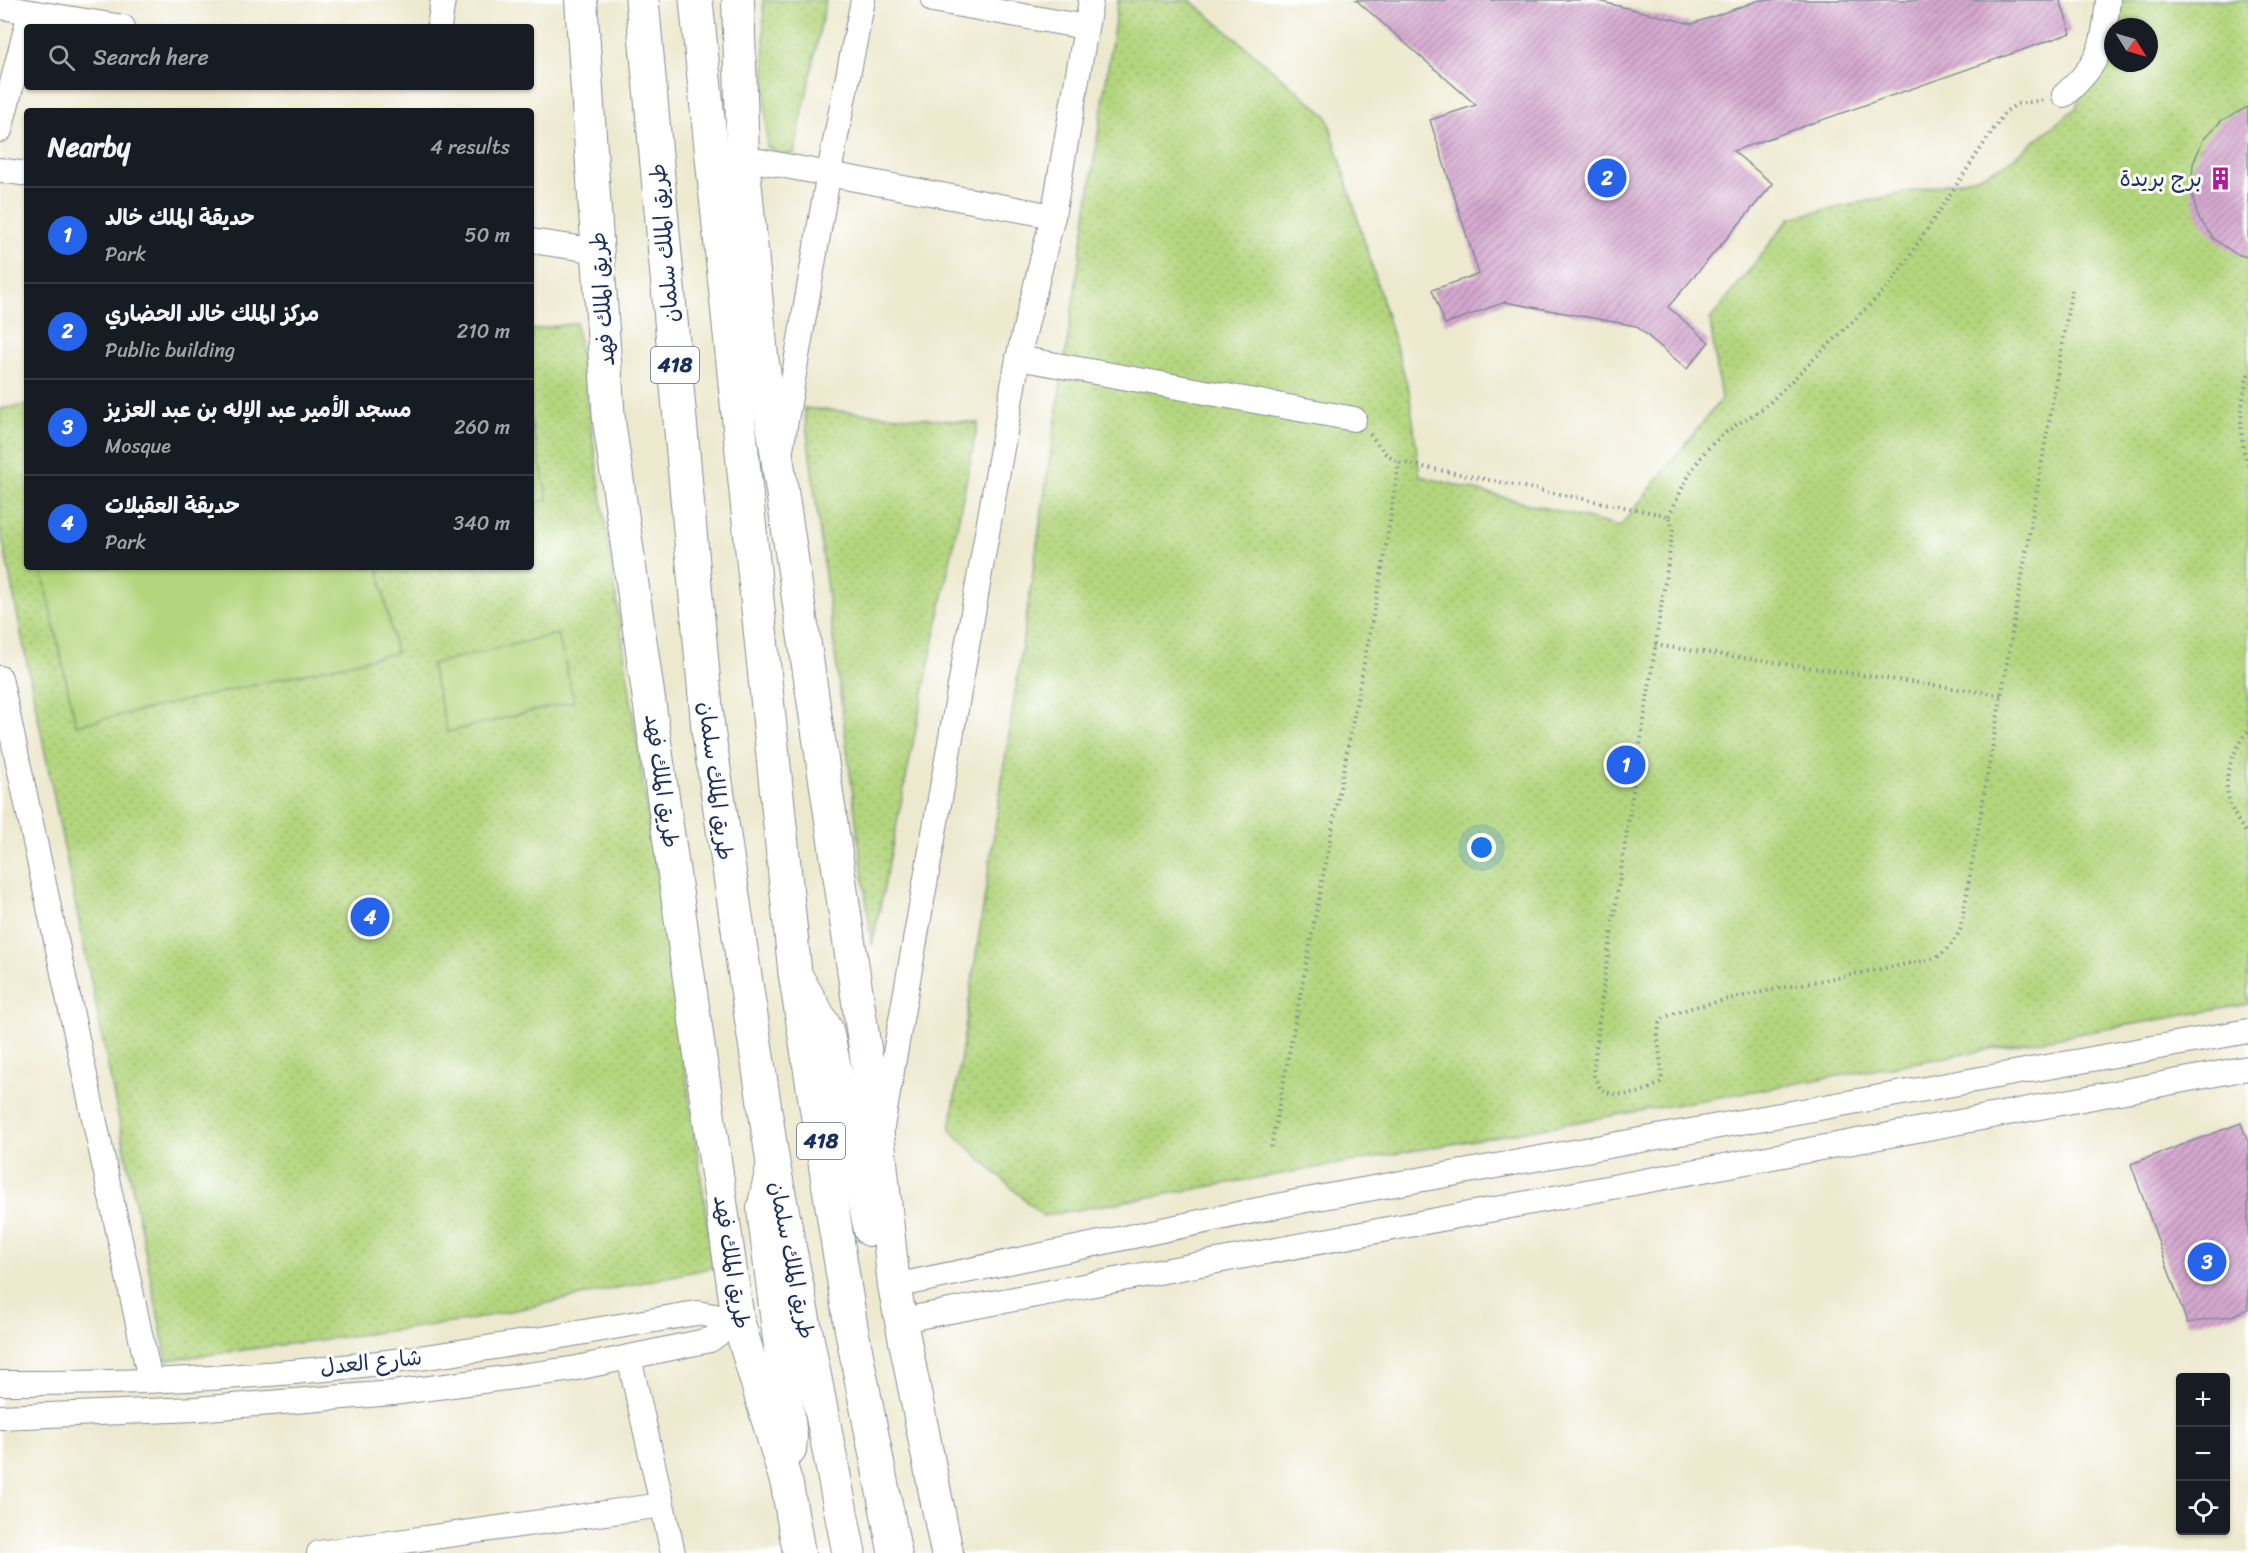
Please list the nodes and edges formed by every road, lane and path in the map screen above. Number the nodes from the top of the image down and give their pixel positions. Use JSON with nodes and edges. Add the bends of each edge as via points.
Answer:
{"nodes":[{"id":1,"x":443,"y":0,"type":"edge"},
{"id":2,"x":581,"y":0,"type":"edge"},
{"id":3,"x":642,"y":0,"type":"edge"},
{"id":4,"x":696,"y":0,"type":"edge"},
{"id":5,"x":738,"y":0,"type":"edge"},
{"id":6,"x":863,"y":0,"type":"edge"},
{"id":7,"x":933,"y":0,"type":"edge"},
{"id":8,"x":1091,"y":0,"type":"edge"},
{"id":9,"x":2108,"y":0,"type":"edge"},
{"id":10,"x":0,"y":8,"type":"edge"},
{"id":11,"x":74,"y":10,"type":"edge"},
{"id":12,"x":30,"y":13,"type":"junction"},
{"id":13,"x":27,"y":24,"type":"edge"},
{"id":14,"x":114,"y":24,"type":"edge"},
{"id":15,"x":439,"y":24,"type":"edge"},
{"id":16,"x":1085,"y":27,"type":"junction"},
{"id":17,"x":24,"y":36,"type":"edge"},
{"id":18,"x":2064,"y":95,"type":"joint"},
{"id":19,"x":0,"y":130,"type":"edge"},
{"id":20,"x":743,"y":158,"type":"junction"},
{"id":21,"x":0,"y":170,"type":"edge"},
{"id":22,"x":829,"y":172,"type":"junction"},
{"id":23,"x":24,"y":174,"type":"edge"},
{"id":24,"x":1053,"y":216,"type":"junction"},
{"id":25,"x":534,"y":242,"type":"edge"},
{"id":26,"x":599,"y":250,"type":"junction"},
{"id":27,"x":2072,"y":288,"type":"dead end"},
{"id":28,"x":1018,"y":358,"type":"junction"},
{"id":29,"x":2248,"y":374,"type":"edge"},
{"id":30,"x":1354,"y":419,"type":"joint"},
{"id":31,"x":1399,"y":462,"type":"junction"},
{"id":32,"x":2248,"y":466,"type":"edge"},
{"id":33,"x":778,"y":467,"type":"junction"},
{"id":34,"x":1669,"y":516,"type":"junction"},
{"id":35,"x":1655,"y":645,"type":"junction"},
{"id":36,"x":0,"y":678,"type":"edge"},
{"id":37,"x":2001,"y":695,"type":"junction"},
{"id":38,"x":2248,"y":730,"type":"edge"},
{"id":39,"x":2248,"y":836,"type":"edge"},
{"id":40,"x":795,"y":973,"type":"junction"},
{"id":41,"x":2248,"y":1032,"type":"edge"},
{"id":42,"x":2248,"y":1068,"type":"edge"},
{"id":43,"x":879,"y":1143,"type":"junction"},
{"id":44,"x":1271,"y":1146,"type":"dead end"},
{"id":45,"x":773,"y":1163,"type":"junction"},
{"id":46,"x":894,"y":1286,"type":"junction"},
{"id":47,"x":738,"y":1320,"type":"junction"},
{"id":48,"x":902,"y":1320,"type":"junction"},
{"id":49,"x":629,"y":1357,"type":"junction"},
{"id":50,"x":150,"y":1380,"type":"junction"},
{"id":51,"x":0,"y":1383,"type":"edge"},
{"id":52,"x":0,"y":1417,"type":"edge"},
{"id":53,"x":787,"y":1485,"type":"junction"},
{"id":54,"x":662,"y":1506,"type":"junction"},
{"id":55,"x":319,"y":1553,"type":"edge"},
{"id":56,"x":673,"y":1553,"type":"edge"},
{"id":57,"x":798,"y":1553,"type":"edge"},
{"id":58,"x":849,"y":1553,"type":"edge"},
{"id":59,"x":895,"y":1553,"type":"edge"},
{"id":60,"x":947,"y":1553,"type":"edge"}],
"edges":[{"from":1,"to":15,"type":"street"},
{"from":2,"to":26,"type":"main road","name":"طريق الملك فهد"},
{"from":3,"to":45,"type":"highway","name":"طريق الملك سلمان","number":"418","via":[[708,729]]},
{"from":4,"to":40,"type":"highway","name":"طريق الملك سلمان","number":"418"},
{"from":5,"to":20,"type":"main road"},
{"from":6,"to":22,"type":"street"},
{"from":7,"to":16,"type":"street"},
{"from":8,"to":16,"type":"street"},
{"from":9,"to":18,"type":"street","via":[[2100,52],[2089,70]]},
{"from":10,"to":12,"type":"street"},
{"from":11,"to":12,"type":"street"},
{"from":11,"to":14,"type":"street"},
{"from":12,"to":13,"type":"street"},
{"from":16,"to":24,"type":"street"},
{"from":17,"to":19,"type":"street"},
{"from":18,"to":34,"type":"path","via":[[2017,104],[2005,112],[1890,285],[1762,410],[1737,423],[1705,449]]},
{"from":20,"to":22,"type":"street"},
{"from":20,"to":33,"type":"main road","via":[[762,356]]},
{"from":21,"to":23,"type":"street"},
{"from":22,"to":24,"type":"street"},
{"from":22,"to":33,"type":"street"},
{"from":24,"to":28,"type":"street"},
{"from":25,"to":26,"type":"street"},
{"from":26,"to":47,"type":"main road","name":"طريق الملك فهد","via":[[609,421]]},
{"from":27,"to":37,"type":"path"},
{"from":28,"to":30,"type":"street"},
{"from":28,"to":43,"type":"street"},
{"from":29,"to":32,"type":"path","via":[[2241,405],[2241,444]]},
{"from":30,"to":31,"type":"path","via":[[1385,453]]},
{"from":31,"to":34,"type":"path"},
{"from":31,"to":44,"type":"path","via":[[1383,564]]},
{"from":33,"to":43,"type":"main road"},
{"from":34,"to":35,"type":"path","via":[[1673,530]]},
{"from":35,"to":37,"type":"path"},
{"from":35,"to":37,"type":"path","via":[[1594,1065],[1595,1082],[1611,1094],[1638,1094],[1661,1082],[1659,1058],[1664,1017],[1708,1004],[1897,968],[1936,958],[1950,948],[1961,927]]},
{"from":36,"to":50,"type":"street"},
{"from":38,"to":39,"type":"path","via":[[2235,748],[2226,780],[2227,800]]},
{"from":40,"to":46,"type":"main road","via":[[827,1030],[872,1238]]},
{"from":40,"to":59,"type":"highway","name":"طريق الملك سلمان","number":"418","via":[[851,1327]]},
{"from":41,"to":46,"type":"street","via":[[1301,1201]]},
{"from":42,"to":48,"type":"street"},
{"from":43,"to":46,"type":"main road"},
{"from":45,"to":53,"type":"main road","via":[[763,1209],[791,1437]]},
{"from":45,"to":58,"type":"highway","name":"طريق الملك سلمان","number":"418"},
{"from":46,"to":48,"type":"main road"},
{"from":47,"to":49,"type":"street","via":[[711,1340]]},
{"from":47,"to":50,"type":"street","name":"شارع العدل","via":[[697,1313],[417,1358],[248,1375]]},
{"from":47,"to":53,"type":"main road","name":"طريق الملك فهد"},
{"from":48,"to":60,"type":"main road"},
{"from":49,"to":52,"type":"street","via":[[572,1369],[393,1393],[196,1409]]},
{"from":49,"to":54,"type":"street"},
{"from":50,"to":51,"type":"street","name":"شارع العدل"},
{"from":53,"to":57,"type":"main road","name":"طريق الملك فهد"},
{"from":54,"to":55,"type":"street"},
{"from":54,"to":56,"type":"street"}]}
